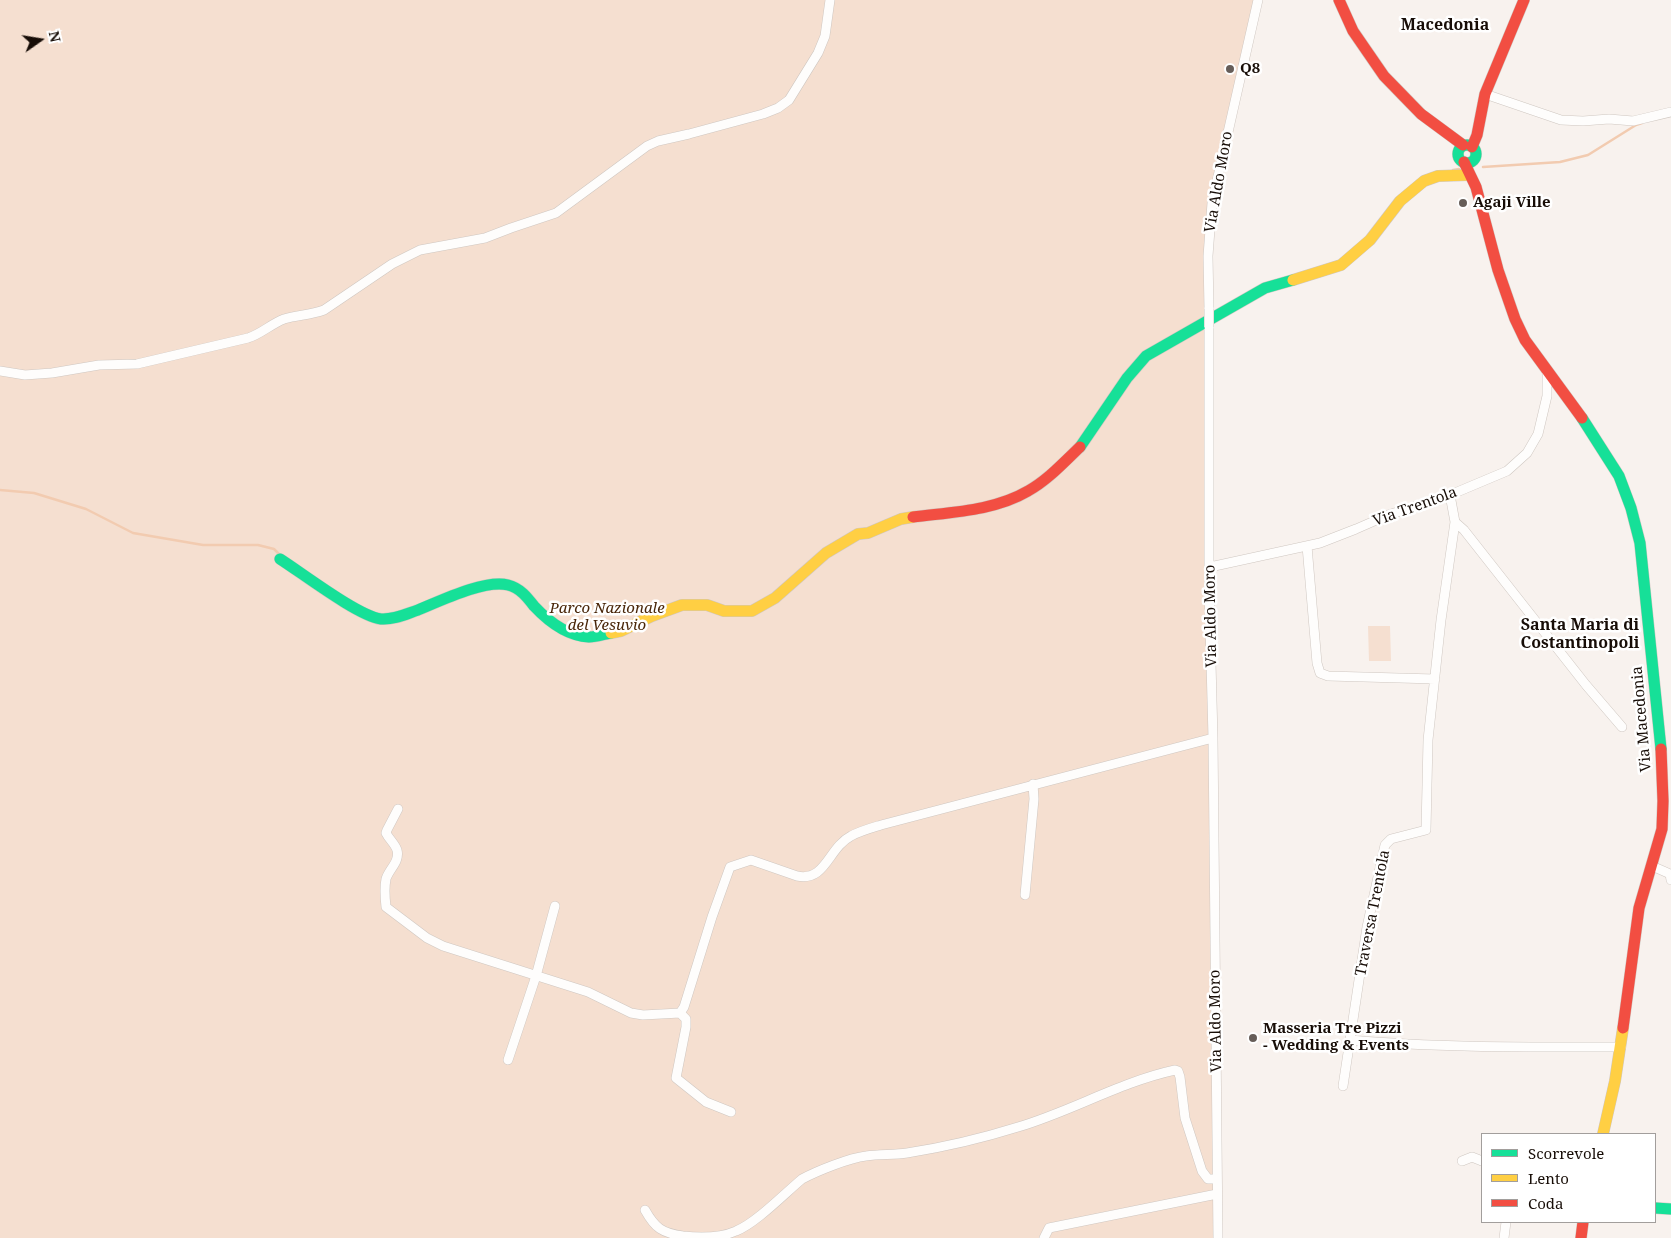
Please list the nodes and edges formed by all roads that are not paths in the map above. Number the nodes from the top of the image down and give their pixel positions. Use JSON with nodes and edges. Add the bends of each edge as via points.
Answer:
{"nodes":[{"id":1,"x":830,"y":0,"type":"edge"},
{"id":2,"x":1258,"y":0,"type":"edge"},
{"id":3,"x":1339,"y":0,"type":"edge"},
{"id":4,"x":1524,"y":0,"type":"edge"},
{"id":5,"x":1485,"y":94,"type":"junction"},
{"id":6,"x":1671,"y":112,"type":"edge"},
{"id":7,"x":1466,"y":153,"type":"junction"},
{"id":8,"x":1469,"y":175,"type":"junction"},
{"id":9,"x":1476,"y":186,"type":"junction"},
{"id":10,"x":1547,"y":369,"type":"junction"},
{"id":11,"x":0,"y":371,"type":"edge"},
{"id":12,"x":1450,"y":495,"type":"junction"},
{"id":13,"x":1455,"y":522,"type":"junction"},
{"id":14,"x":1307,"y":546,"type":"junction"},
{"id":15,"x":280,"y":559,"type":"dead end"},
{"id":16,"x":1210,"y":566,"type":"junction"},
{"id":17,"x":1435,"y":678,"type":"junction"},
{"id":18,"x":1622,"y":727,"type":"dead end"},
{"id":19,"x":1213,"y":738,"type":"junction"},
{"id":20,"x":1033,"y":784,"type":"junction"},
{"id":21,"x":398,"y":809,"type":"dead end"},
{"id":22,"x":1652,"y":866,"type":"junction"},
{"id":23,"x":1671,"y":880,"type":"edge"},
{"id":24,"x":1026,"y":896,"type":"dead end"},
{"id":25,"x":554,"y":906,"type":"dead end"},
{"id":26,"x":536,"y":976,"type":"junction"},
{"id":27,"x":680,"y":1014,"type":"junction"},
{"id":28,"x":1351,"y":1040,"type":"junction"},
{"id":29,"x":1621,"y":1047,"type":"junction"},
{"id":30,"x":508,"y":1060,"type":"dead end"},
{"id":31,"x":1343,"y":1086,"type":"dead end"},
{"id":32,"x":731,"y":1112,"type":"dead end"},
{"id":33,"x":1603,"y":1133,"type":"edge"},
{"id":34,"x":1462,"y":1161,"type":"dead end"},
{"id":35,"x":1481,"y":1161,"type":"edge"},
{"id":36,"x":1217,"y":1179,"type":"junction"},
{"id":37,"x":1217,"y":1194,"type":"junction"},
{"id":38,"x":1656,"y":1208,"type":"edge"},
{"id":39,"x":1671,"y":1209,"type":"edge"},
{"id":40,"x":644,"y":1210,"type":"dead end"},
{"id":41,"x":1506,"y":1223,"type":"edge"},
{"id":42,"x":1583,"y":1223,"type":"edge"},
{"id":43,"x":1044,"y":1238,"type":"edge"},
{"id":44,"x":1218,"y":1238,"type":"edge"},
{"id":45,"x":1504,"y":1238,"type":"edge"},
{"id":46,"x":1581,"y":1238,"type":"edge"}],
"edges":[{"from":1,"to":11,"type":"street","via":[[825,36],[818,54],[789,100],[763,114],[647,146],[556,214],[485,238],[420,250],[392,264],[324,310],[276,322],[248,338],[137,364],[99,365],[24,375]]},
{"from":2,"to":16,"type":"street","name":"Via Aldo Moro","bridge":true,"via":[[1212,204],[1208,256]]},
{"from":3,"to":7,"type":"street","via":[[1364,49],[1390,84],[1422,115],[1428,127]]},
{"from":4,"to":5,"type":"street","name":"Via Macedonia"},
{"from":5,"to":6,"type":"street","via":[[1561,120],[1633,121]]},
{"from":5,"to":7,"type":"street","name":"Via Macedonia","via":[[1477,134]]},
{"from":7,"to":8,"type":"street","name":"Via Macedonia"},
{"from":7,"to":9,"type":"street","name":"Via Macedonia","via":[[1477,176]]},
{"from":8,"to":9,"type":"street","name":"Via Macedonia"},
{"from":8,"to":15,"type":"street","via":[[1438,176],[1424,181],[1400,201],[1370,240],[1341,266],[1265,288],[1146,356],[1081,446],[1029,492],[982,508],[901,519],[858,534],[826,553],[775,598],[752,610],[724,611],[707,605],[682,606],[622,630],[590,637],[552,623],[522,591],[508,585],[491,584],[400,617],[382,619],[347,603]]},
{"from":9,"to":10,"type":"street","name":"Via Macedonia","via":[[1498,270],[1515,319],[1525,340]]},
{"from":10,"to":12,"type":"street","name":"Via Trentola","via":[[1544,413],[1538,434],[1527,453],[1507,471]]},
{"from":10,"to":22,"type":"street","name":"Via Macedonia","via":[[1619,476],[1640,543],[1662,768],[1663,815]]},
{"from":12,"to":13,"type":"street","name":"Traversa Trentola"},
{"from":12,"to":14,"type":"street","name":"Via Trentola"},
{"from":13,"to":17,"type":"street","name":"Traversa Trentola"},
{"from":13,"to":18,"type":"street"},
{"from":14,"to":16,"type":"street","name":"Via Trentola"},
{"from":14,"to":17,"type":"street","via":[[1320,673],[1328,676]]},
{"from":16,"to":19,"type":"street","name":"Via Aldo Moro"},
{"from":17,"to":28,"type":"street","name":"Traversa Trentola","via":[[1428,740],[1426,830],[1391,839],[1385,845],[1367,927]]},
{"from":19,"to":20,"type":"street"},
{"from":19,"to":36,"type":"street","name":"Via Aldo Moro"},
{"from":20,"to":24,"type":"street"},
{"from":20,"to":27,"type":"street","via":[[850,836],[812,876],[804,878],[751,860],[730,867]]},
{"from":21,"to":26,"type":"street","via":[[386,833],[398,854],[387,877],[384,891],[386,907],[443,946]]},
{"from":22,"to":23,"type":"street","via":[[1670,874]]},
{"from":22,"to":29,"type":"street","name":"Via Macedonia","via":[[1637,920]]},
{"from":25,"to":26,"type":"street"},
{"from":26,"to":27,"type":"street","via":[[588,992],[631,1013]]},
{"from":26,"to":30,"type":"street"},
{"from":27,"to":32,"type":"street","via":[[686,1019],[686,1027],[676,1078],[706,1102]]},
{"from":28,"to":29,"type":"street","via":[[1454,1046]]},
{"from":28,"to":31,"type":"street","name":"Traversa Trentola"},
{"from":29,"to":33,"type":"street","name":"Via Macedonia"},
{"from":34,"to":35,"type":"street","via":[[1472,1157]]},
{"from":36,"to":37,"type":"street","name":"Via Aldo Moro"},
{"from":36,"to":40,"type":"street","via":[[1208,1179],[1202,1172],[1185,1118],[1180,1077],[1175,1070],[1151,1075],[1074,1108],[1018,1127],[906,1153],[864,1156],[812,1173],[746,1226],[725,1235],[703,1238],[663,1231],[652,1224]]},
{"from":37,"to":43,"type":"street","via":[[1049,1228]]},
{"from":37,"to":44,"type":"street","name":"Via Aldo Moro"},
{"from":38,"to":39,"type":"street"},
{"from":41,"to":45,"type":"street"},
{"from":42,"to":46,"type":"street"}]}
